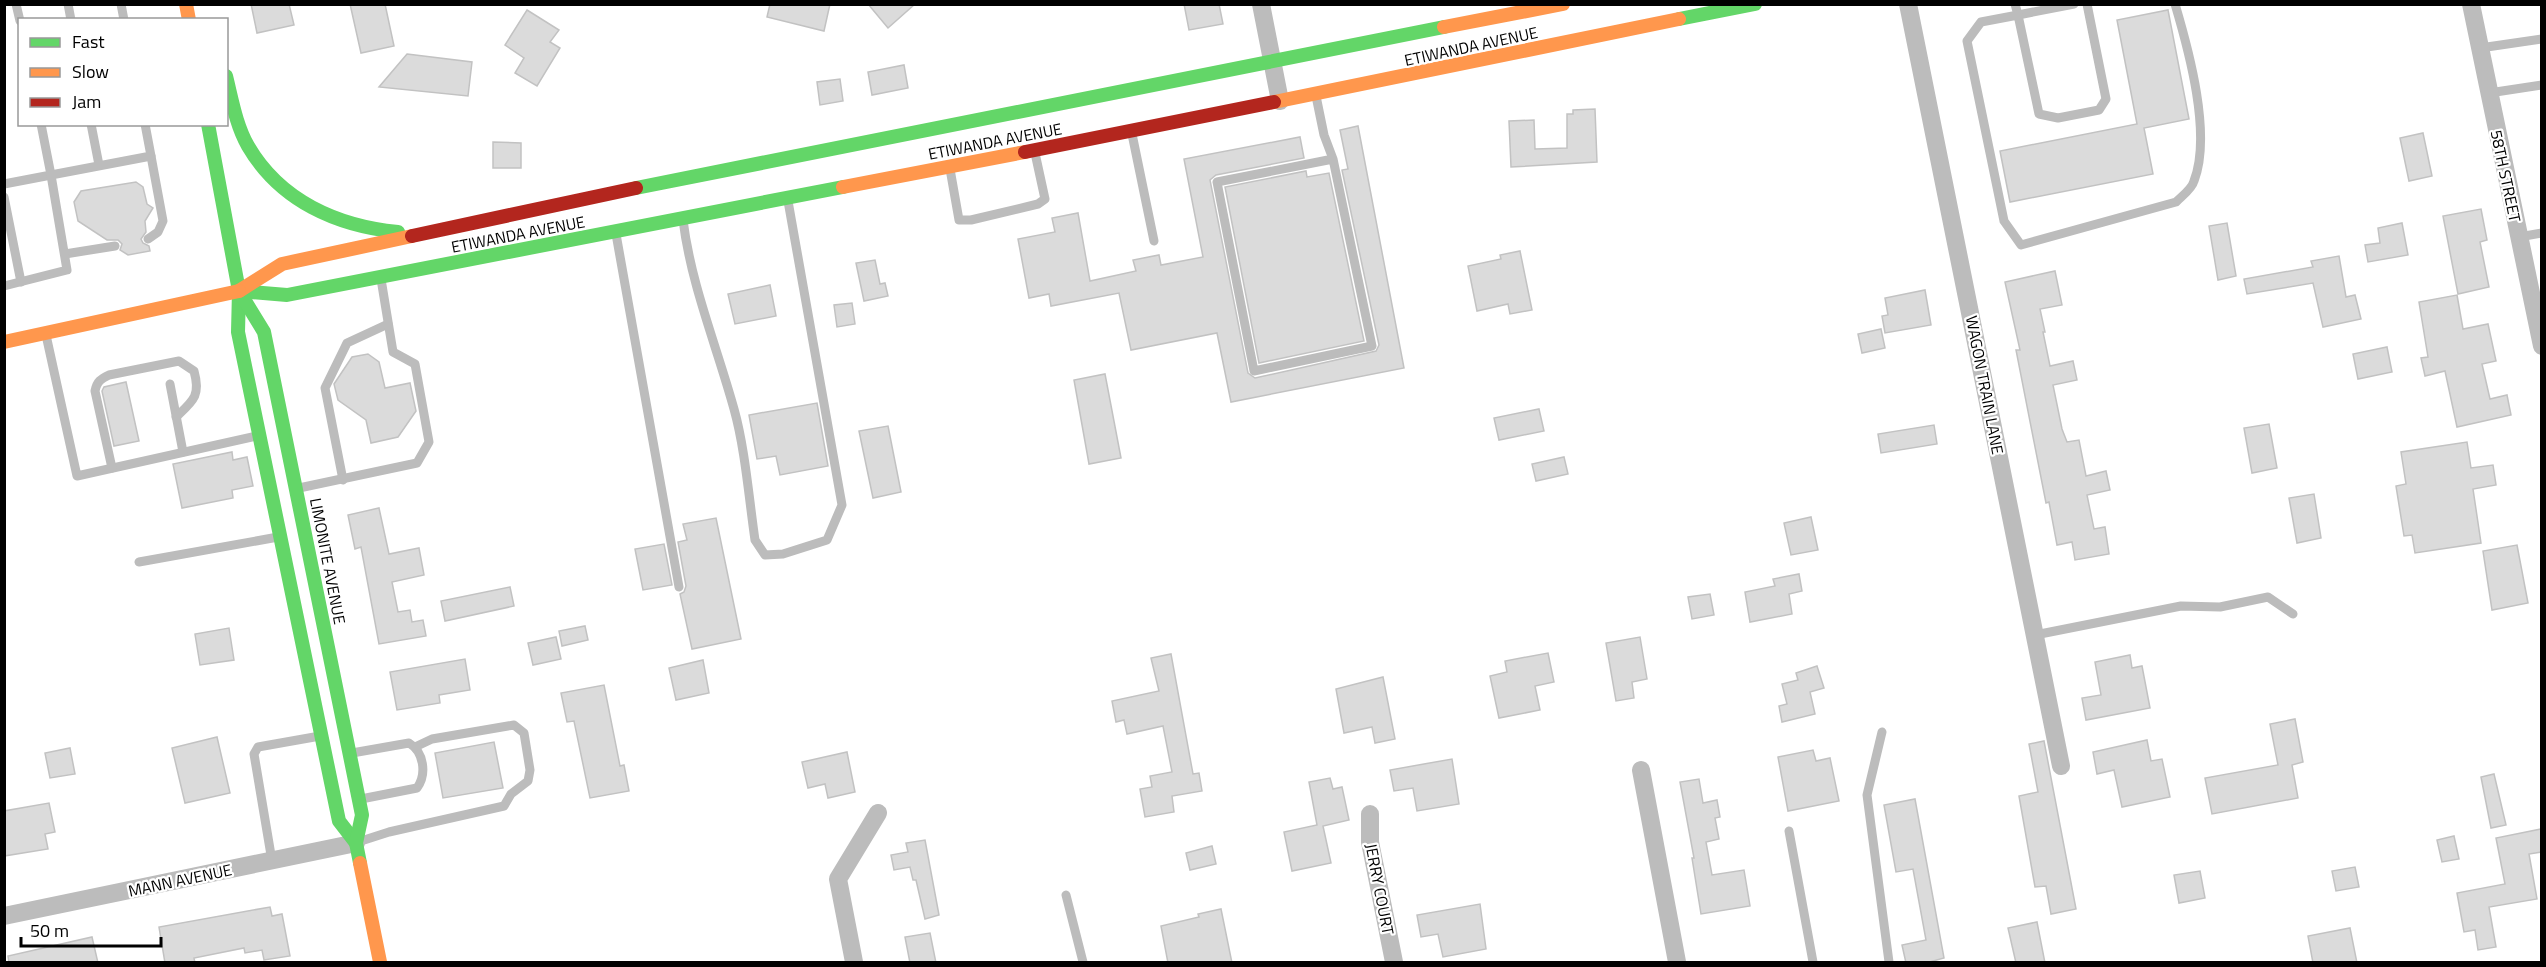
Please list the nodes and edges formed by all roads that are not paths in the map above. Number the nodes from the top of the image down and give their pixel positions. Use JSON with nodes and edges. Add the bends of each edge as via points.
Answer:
{"nodes":[{"id":1,"x":1261,"y":4,"type":"edge"},
{"id":2,"x":1563,"y":4,"type":"edge"},
{"id":3,"x":1755,"y":4,"type":"edge"},
{"id":4,"x":1908,"y":4,"type":"edge"},
{"id":5,"x":2015,"y":4,"type":"edge"},
{"id":6,"x":2074,"y":4,"type":"edge"},
{"id":7,"x":2087,"y":4,"type":"edge"},
{"id":8,"x":2175,"y":4,"type":"edge"},
{"id":9,"x":2471,"y":4,"type":"edge"},
{"id":10,"x":2018,"y":15,"type":"junction"},
{"id":11,"x":2541,"y":39,"type":"edge"},
{"id":12,"x":2480,"y":48,"type":"junction"},
{"id":13,"x":1272,"y":61,"type":"junction"},
{"id":14,"x":228,"y":84,"type":"edge"},
{"id":15,"x":2541,"y":85,"type":"edge"},
{"id":16,"x":2489,"y":93,"type":"junction"},
{"id":17,"x":1316,"y":94,"type":"junction"},
{"id":18,"x":1280,"y":101,"type":"junction"},
{"id":19,"x":40,"y":126,"type":"edge"},
{"id":20,"x":91,"y":126,"type":"edge"},
{"id":21,"x":145,"y":126,"type":"edge"},
{"id":22,"x":208,"y":126,"type":"edge"},
{"id":23,"x":1132,"y":131,"type":"junction"},
{"id":24,"x":1034,"y":150,"type":"junction"},
{"id":25,"x":151,"y":156,"type":"junction"},
{"id":26,"x":1333,"y":159,"type":"junction"},
{"id":27,"x":99,"y":165,"type":"junction"},
{"id":28,"x":950,"y":167,"type":"junction"},
{"id":29,"x":51,"y":175,"type":"junction"},
{"id":30,"x":4,"y":184,"type":"edge"},
{"id":31,"x":4,"y":197,"type":"edge"},
{"id":32,"x":787,"y":199,"type":"junction"},
{"id":33,"x":683,"y":219,"type":"junction"},
{"id":34,"x":430,"y":232,"type":"junction"},
{"id":35,"x":615,"y":232,"type":"junction"},
{"id":36,"x":2541,"y":233,"type":"edge"},
{"id":37,"x":2519,"y":237,"type":"junction"},
{"id":38,"x":148,"y":239,"type":"dead end"},
{"id":39,"x":1154,"y":241,"type":"dead end"},
{"id":40,"x":115,"y":246,"type":"dead end"},
{"id":41,"x":64,"y":254,"type":"junction"},
{"id":42,"x":381,"y":277,"type":"junction"},
{"id":43,"x":21,"y":282,"type":"junction"},
{"id":44,"x":4,"y":286,"type":"edge"},
{"id":45,"x":238,"y":291,"type":"junction"},
{"id":46,"x":388,"y":324,"type":"junction"},
{"id":47,"x":46,"y":333,"type":"junction"},
{"id":48,"x":4,"y":342,"type":"edge"},
{"id":49,"x":2541,"y":346,"type":"edge"},
{"id":50,"x":170,"y":384,"type":"dead end"},
{"id":51,"x":176,"y":417,"type":"junction"},
{"id":52,"x":260,"y":435,"type":"junction"},
{"id":53,"x":183,"y":452,"type":"junction"},
{"id":54,"x":111,"y":468,"type":"junction"},
{"id":55,"x":343,"y":480,"type":"junction"},
{"id":56,"x":297,"y":488,"type":"junction"},
{"id":57,"x":281,"y":536,"type":"junction"},
{"id":58,"x":139,"y":562,"type":"dead end"},
{"id":59,"x":679,"y":587,"type":"dead end"},
{"id":60,"x":2293,"y":614,"type":"dead end"},
{"id":61,"x":2035,"y":635,"type":"junction"},
{"id":62,"x":1882,"y":732,"type":"dead end"},
{"id":63,"x":322,"y":736,"type":"junction"},
{"id":64,"x":415,"y":747,"type":"junction"},
{"id":65,"x":349,"y":754,"type":"junction"},
{"id":66,"x":2061,"y":766,"type":"dead end"},
{"id":67,"x":1641,"y":770,"type":"dead end"},
{"id":68,"x":359,"y":799,"type":"junction"},
{"id":69,"x":878,"y":813,"type":"dead end"},
{"id":70,"x":1370,"y":814,"type":"dead end"},
{"id":71,"x":1790,"y":831,"type":"dead end"},
{"id":72,"x":356,"y":843,"type":"junction"},
{"id":73,"x":272,"y":861,"type":"junction"},
{"id":74,"x":1066,"y":895,"type":"dead end"},
{"id":75,"x":4,"y":916,"type":"edge"},
{"id":76,"x":380,"y":963,"type":"edge"},
{"id":77,"x":854,"y":963,"type":"edge"},
{"id":78,"x":1083,"y":963,"type":"edge"},
{"id":79,"x":1394,"y":963,"type":"edge"},
{"id":80,"x":1677,"y":963,"type":"edge"},
{"id":81,"x":1813,"y":963,"type":"edge"},
{"id":82,"x":1889,"y":963,"type":"edge"}],
"edges":[{"from":1,"to":13,"type":"street"},
{"from":2,"to":13,"type":"main road","name":"ETIWANDA AVENUE"},
{"from":3,"to":17,"type":"main road","name":"ETIWANDA AVENUE"},
{"from":4,"to":61,"type":"street","name":"WAGON TRAIN LANE"},
{"from":5,"to":10,"type":"lane"},
{"from":6,"to":10,"type":"lane"},
{"from":7,"to":10,"type":"lane","via":[[2106,99],[2099,110],[2058,118],[2038,114]]},
{"from":8,"to":10,"type":"lane","via":[[2187,45],[2203,142],[2194,183],[2176,202],[2021,245],[2004,221],[1967,40],[1981,22]]},
{"from":9,"to":12,"type":"street","name":"58TH STREET"},
{"from":11,"to":12,"type":"lane"},
{"from":12,"to":16,"type":"street","name":"58TH STREET"},
{"from":13,"to":18,"type":"street"},
{"from":13,"to":34,"type":"main road","name":"ETIWANDA AVENUE"},
{"from":14,"to":34,"type":"main road","via":[[237,122],[251,151],[293,197],[339,223],[384,231]]},
{"from":15,"to":16,"type":"lane"},
{"from":16,"to":37,"type":"street","name":"58TH STREET"},
{"from":17,"to":18,"type":"main road","name":"ETIWANDA AVENUE"},
{"from":17,"to":26,"type":"lane"},
{"from":18,"to":23,"type":"main road","name":"ETIWANDA AVENUE"},
{"from":19,"to":29,"type":"lane"},
{"from":20,"to":27,"type":"lane"},
{"from":21,"to":25,"type":"lane"},
{"from":22,"to":45,"type":"main road","name":"LIMONITE AVENUE"},
{"from":23,"to":24,"type":"main road","name":"ETIWANDA AVENUE"},
{"from":23,"to":39,"type":"lane"},
{"from":24,"to":28,"type":"main road","name":"ETIWANDA AVENUE"},
{"from":24,"to":28,"type":"lane","via":[[1045,199],[971,220],[959,220]]},
{"from":25,"to":27,"type":"lane"},
{"from":25,"to":38,"type":"lane","via":[[163,221],[158,232]]},
{"from":26,"to":26,"type":"lane","via":[[1372,346],[1254,371],[1217,182]]},
{"from":27,"to":29,"type":"lane"},
{"from":28,"to":32,"type":"main road","name":"ETIWANDA AVENUE"},
{"from":29,"to":30,"type":"lane"},
{"from":29,"to":41,"type":"lane"},
{"from":31,"to":43,"type":"lane"},
{"from":32,"to":33,"type":"main road","name":"ETIWANDA AVENUE"},
{"from":32,"to":33,"type":"lane","via":[[842,505],[827,540],[783,554],[765,555],[755,540],[735,412],[700,299]]},
{"from":33,"to":35,"type":"main road","name":"ETIWANDA AVENUE"},
{"from":34,"to":45,"type":"main road","name":"ETIWANDA AVENUE","via":[[282,264]]},
{"from":35,"to":42,"type":"main road","name":"ETIWANDA AVENUE"},
{"from":35,"to":59,"type":"lane"},
{"from":36,"to":37,"type":"lane"},
{"from":37,"to":49,"type":"street","name":"58TH STREET"},
{"from":40,"to":41,"type":"lane"},
{"from":41,"to":43,"type":"lane","via":[[67,270]]},
{"from":42,"to":45,"type":"main road","name":"ETIWANDA AVENUE","via":[[287,295]]},
{"from":42,"to":46,"type":"lane"},
{"from":43,"to":44,"type":"lane"},
{"from":45,"to":47,"type":"main road","name":"ETIWANDA AVENUE"},
{"from":45,"to":52,"type":"main road","name":"LIMONITE AVENUE","via":[[238,332]]},
{"from":45,"to":56,"type":"main road","name":"LIMONITE AVENUE","via":[[264,332]]},
{"from":46,"to":55,"type":"lane","via":[[347,343],[325,388]]},
{"from":46,"to":55,"type":"lane","via":[[393,352],[415,364],[429,442],[417,463]]},
{"from":47,"to":48,"type":"main road","name":"ETIWANDA AVENUE"},
{"from":47,"to":54,"type":"lane","via":[[77,476]]},
{"from":50,"to":51,"type":"lane"},
{"from":51,"to":53,"type":"lane"},
{"from":51,"to":54,"type":"lane","via":[[194,401],[197,387],[194,371],[179,361],[102,379],[95,391]]},
{"from":52,"to":53,"type":"lane"},
{"from":52,"to":57,"type":"main road","name":"LIMONITE AVENUE"},
{"from":53,"to":54,"type":"lane"},
{"from":55,"to":56,"type":"lane"},
{"from":56,"to":65,"type":"main road","name":"LIMONITE AVENUE"},
{"from":57,"to":58,"type":"lane"},
{"from":57,"to":63,"type":"main road","name":"LIMONITE AVENUE"},
{"from":60,"to":61,"type":"lane","via":[[2268,597],[2220,607],[2181,606]]},
{"from":61,"to":66,"type":"street","name":"WAGON TRAIN LANE"},
{"from":62,"to":82,"type":"lane","via":[[1867,795]]},
{"from":63,"to":72,"type":"main road","name":"LIMONITE AVENUE","via":[[339,821]]},
{"from":63,"to":73,"type":"lane","via":[[258,747],[254,754]]},
{"from":64,"to":65,"type":"lane","via":[[409,743]]},
{"from":64,"to":68,"type":"lane","via":[[423,766],[423,780],[417,788]]},
{"from":64,"to":72,"type":"lane","via":[[432,739],[514,725],[524,733],[528,781],[511,794],[504,806]]},
{"from":65,"to":68,"type":"main road","name":"LIMONITE AVENUE"},
{"from":67,"to":80,"type":"street"},
{"from":68,"to":72,"type":"main road","name":"LIMONITE AVENUE","via":[[362,815]]},
{"from":69,"to":77,"type":"street","via":[[838,879]]},
{"from":70,"to":79,"type":"street","name":"JERRY COURT","via":[[1370,842]]},
{"from":71,"to":81,"type":"lane"},
{"from":72,"to":73,"type":"street","name":"MANN AVENUE"},
{"from":72,"to":76,"type":"main road","name":"LIMONITE AVENUE"},
{"from":73,"to":75,"type":"street","name":"MANN AVENUE"},
{"from":74,"to":78,"type":"lane"}]}
